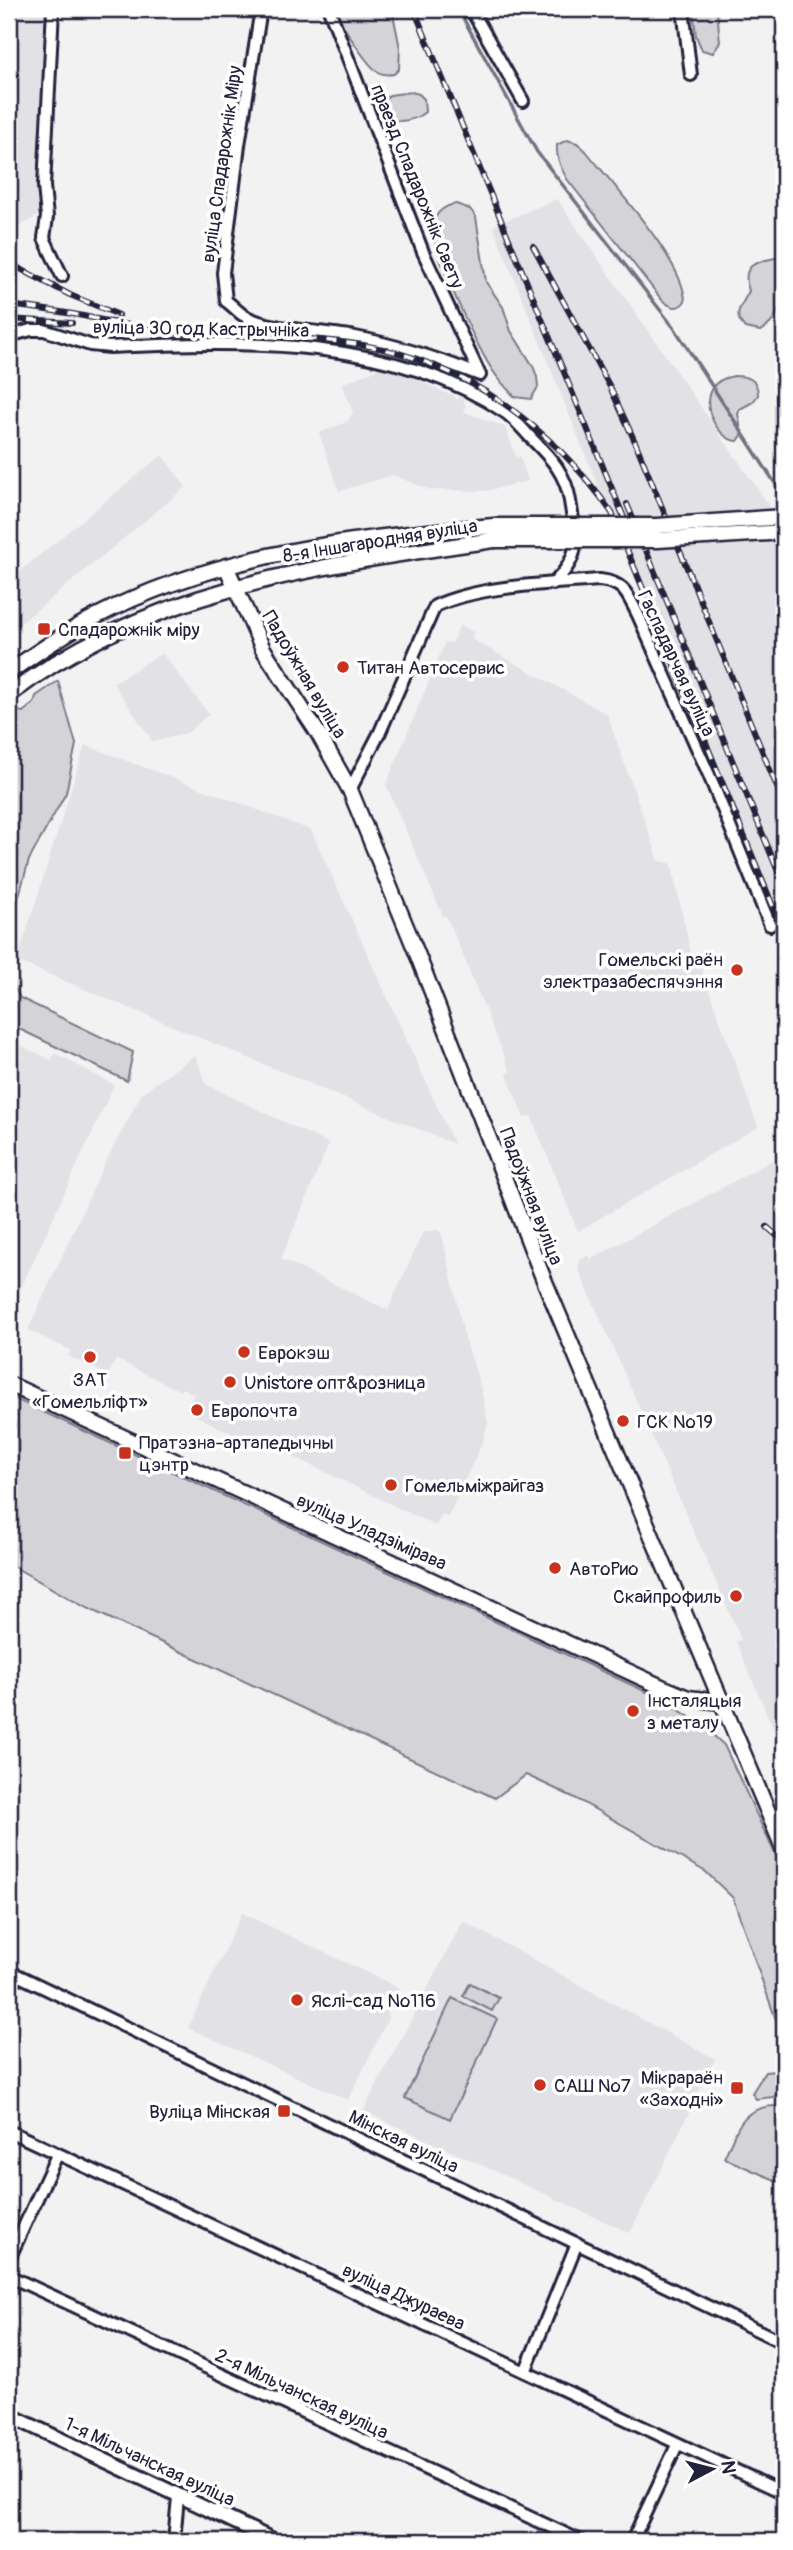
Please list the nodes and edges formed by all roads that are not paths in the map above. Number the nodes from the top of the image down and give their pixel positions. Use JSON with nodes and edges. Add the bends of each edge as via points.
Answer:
{"nodes":[{"id":1,"x":53,"y":9,"type":"edge"},
{"id":2,"x":261,"y":9,"type":"edge"},
{"id":3,"x":329,"y":9,"type":"edge"},
{"id":4,"x":471,"y":9,"type":"edge"},
{"id":5,"x":683,"y":9,"type":"edge"},
{"id":6,"x":691,"y":75,"type":"dead end"},
{"id":7,"x":523,"y":101,"type":"dead end"},
{"id":8,"x":62,"y":276,"type":"dead end"},
{"id":9,"x":9,"y":336,"type":"edge"},
{"id":10,"x":480,"y":375,"type":"joint"},
{"id":11,"x":784,"y":517,"type":"edge"},
{"id":12,"x":784,"y":532,"type":"edge"},
{"id":13,"x":494,"y":533,"type":"junction"},
{"id":14,"x":226,"y":566,"type":"junction"},
{"id":15,"x":553,"y":584,"type":"junction"},
{"id":16,"x":234,"y":587,"type":"junction"},
{"id":17,"x":9,"y":672,"type":"edge"},
{"id":18,"x":9,"y":695,"type":"edge"},
{"id":19,"x":350,"y":790,"type":"junction"},
{"id":20,"x":770,"y":925,"type":"dead end"},
{"id":21,"x":9,"y":1384,"type":"edge"},
{"id":22,"x":722,"y":1703,"type":"junction"},
{"id":23,"x":784,"y":1850,"type":"edge"},
{"id":24,"x":9,"y":1971,"type":"edge"},
{"id":25,"x":9,"y":2131,"type":"edge"},
{"id":26,"x":57,"y":2154,"type":"junction"},
{"id":27,"x":577,"y":2243,"type":"junction"},
{"id":28,"x":9,"y":2259,"type":"edge"},
{"id":29,"x":9,"y":2276,"type":"edge"},
{"id":30,"x":784,"y":2343,"type":"edge"},
{"id":31,"x":525,"y":2372,"type":"junction"},
{"id":32,"x":9,"y":2416,"type":"edge"},
{"id":33,"x":677,"y":2445,"type":"junction"},
{"id":34,"x":784,"y":2493,"type":"edge"},
{"id":35,"x":178,"y":2497,"type":"junction"},
{"id":36,"x":174,"y":2541,"type":"edge"},
{"id":37,"x":275,"y":2541,"type":"edge"},
{"id":38,"x":581,"y":2541,"type":"edge"},
{"id":39,"x":632,"y":2541,"type":"edge"}],
"edges":[{"from":1,"to":8,"type":"street","via":[[44,238]]},
{"from":2,"to":10,"type":"street","name":"вуліца Спадарожнік Міру","via":[[223,273],[226,301],[244,316],[274,325],[396,346]]},
{"from":3,"to":10,"type":"street","name":"праезд Спадарожнік Свету","via":[[423,252]]},
{"from":4,"to":7,"type":"street"},
{"from":5,"to":6,"type":"street"},
{"from":9,"to":15,"type":"street","name":"вуліца 30 год Кастрычніка","via":[[44,330],[110,347],[233,343],[324,349],[414,367],[464,389],[508,414],[564,478],[575,555]]},
{"from":11,"to":13,"type":"main road","name":"8-я Іншагародняя вуліца","bridge":true},
{"from":12,"to":13,"type":"main road","name":"8-я Іншагародняя вуліца","bridge":true,"via":[[658,540]]},
{"from":13,"to":14,"type":"main road","name":"8-я Іншагародняя вуліца","via":[[337,544]]},
{"from":13,"to":16,"type":"main road","name":"8-я Іншагародняя вуліца"},
{"from":14,"to":16,"type":"main road","name":"Падоўжная вуліца"},
{"from":14,"to":17,"type":"main road","name":"8-я Іншагародняя вуліца","via":[[94,618]]},
{"from":15,"to":19,"type":"street","name":"Гаспадарчая вуліца","via":[[457,596],[435,606]]},
{"from":15,"to":20,"type":"street","name":"Гаспадарчая вуліца","via":[[600,580],[615,582],[625,590],[709,775]]},
{"from":16,"to":18,"type":"main road","name":"8-я Іншагародняя вуліца","via":[[173,606],[103,636]]},
{"from":16,"to":19,"type":"main road","name":"Падоўжная вуліца","via":[[263,649]]},
{"from":19,"to":22,"type":"main road","name":"Падоўжная вуліца","via":[[542,1275]]},
{"from":21,"to":22,"type":"main road","name":"вуліца Уладзімірава","via":[[664,1688],[688,1698]]},
{"from":22,"to":23,"type":"main road","name":"Падоўжная вуліца"},
{"from":24,"to":27,"type":"street","name":"Мінская вуліца"},
{"from":25,"to":26,"type":"street","name":"вуліца Джураева"},
{"from":26,"to":28,"type":"street"},
{"from":26,"to":31,"type":"street","name":"вуліца Джураева"},
{"from":27,"to":30,"type":"street","name":"Мінская вуліца"},
{"from":27,"to":31,"type":"street"},
{"from":29,"to":38,"type":"street","name":"2-я Мільчанская вуліца"},
{"from":31,"to":33,"type":"street","name":"вуліца Джураева"},
{"from":32,"to":35,"type":"street","name":"1-я Мільчанская вуліца"},
{"from":33,"to":34,"type":"street","name":"вуліца Джураева"},
{"from":33,"to":39,"type":"street"},
{"from":35,"to":36,"type":"street"},
{"from":35,"to":37,"type":"street","name":"1-я Мільчанская вуліца"}]}
